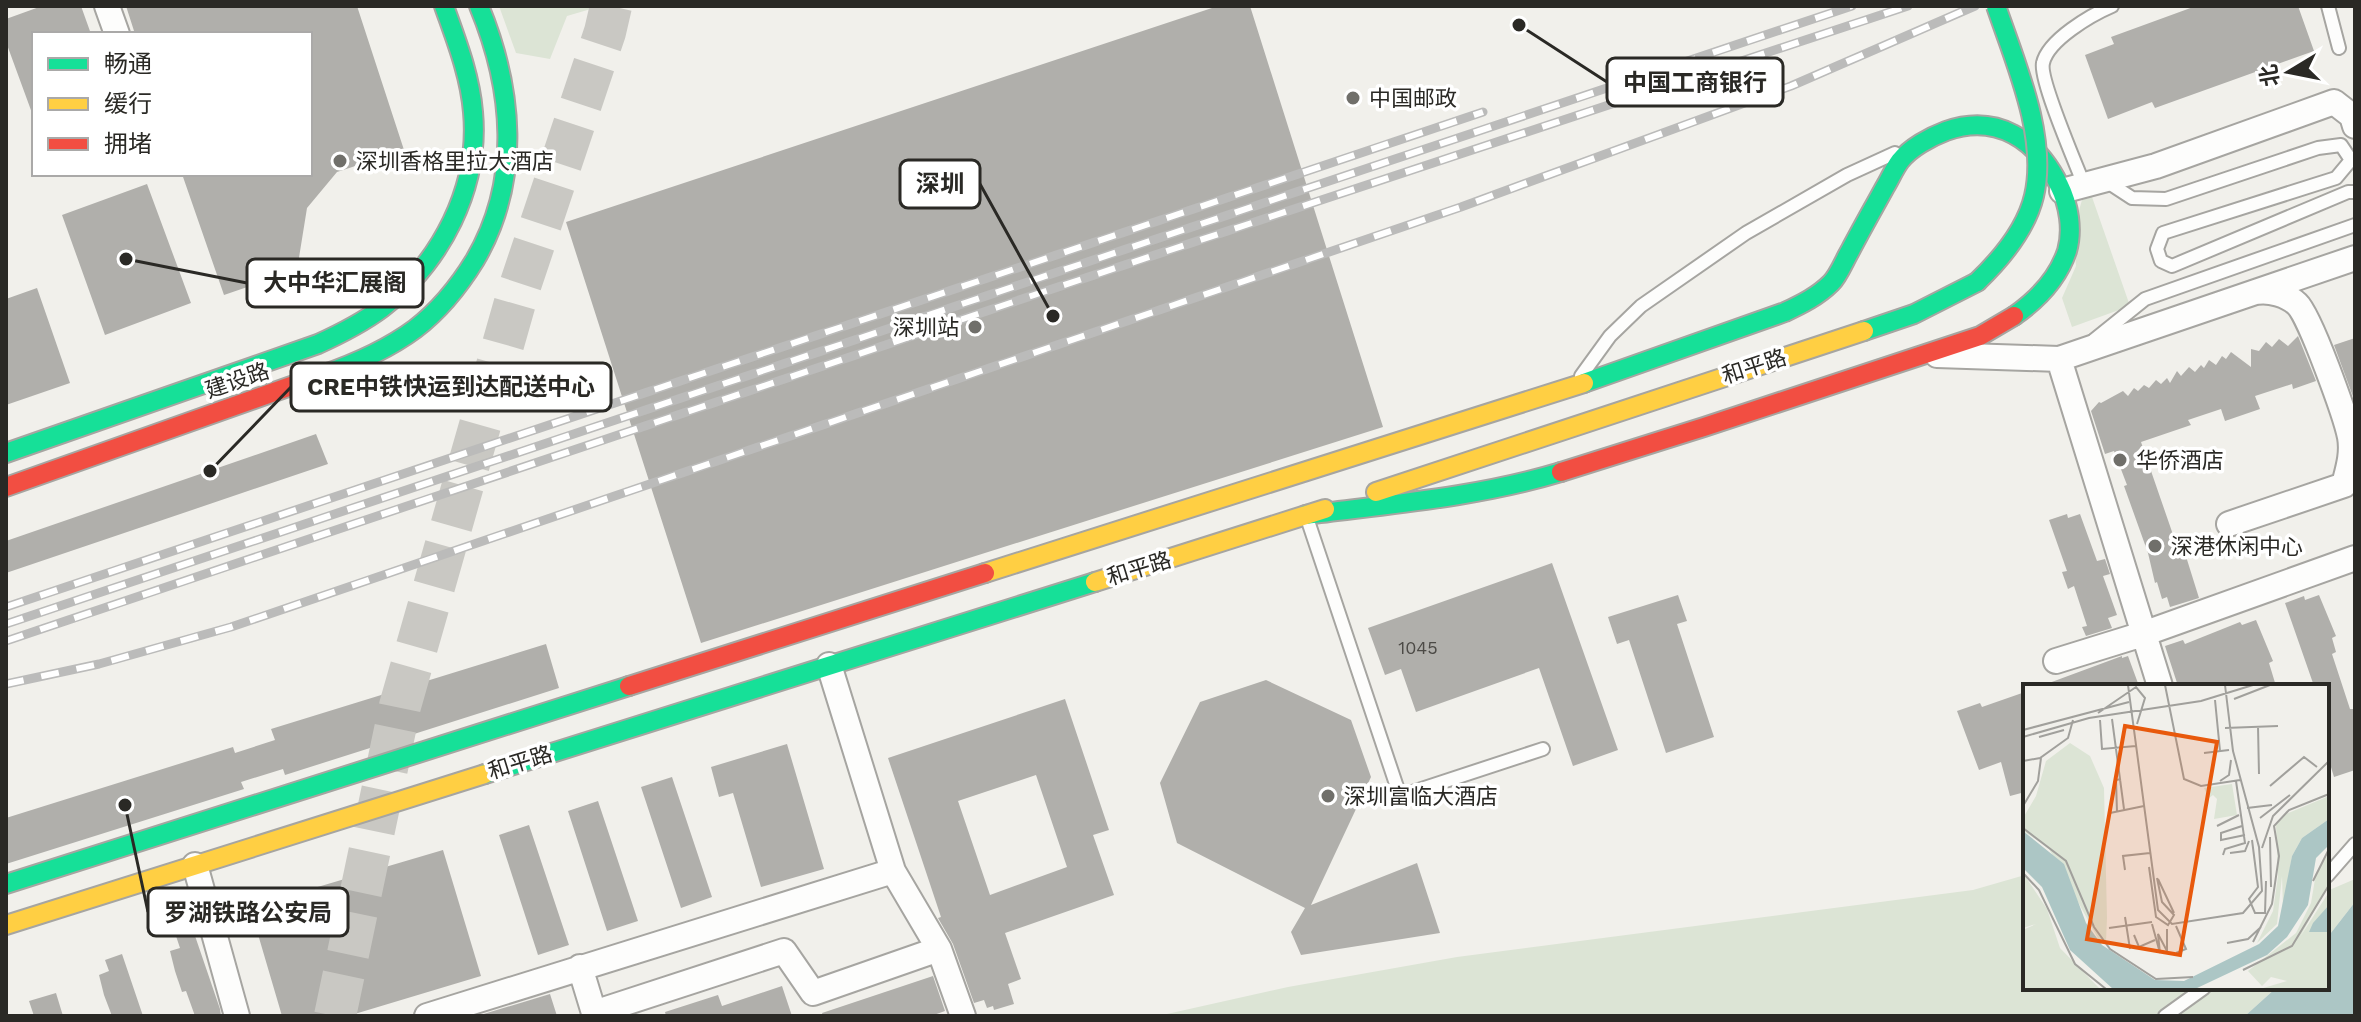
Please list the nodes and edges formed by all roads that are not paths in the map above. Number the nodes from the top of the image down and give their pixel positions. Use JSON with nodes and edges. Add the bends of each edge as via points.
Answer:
{"nodes":[{"id":1,"x":107,"y":6,"type":"edge"},
{"id":2,"x":444,"y":6,"type":"edge"},
{"id":3,"x":482,"y":6,"type":"edge"},
{"id":4,"x":1996,"y":6,"type":"edge"},
{"id":5,"x":2112,"y":6,"type":"edge"},
{"id":6,"x":2328,"y":6,"type":"edge"},
{"id":7,"x":116,"y":32,"type":"edge"},
{"id":8,"x":2339,"y":48,"type":"dead end"},
{"id":9,"x":2355,"y":126,"type":"edge"},
{"id":10,"x":1934,"y":134,"type":"junction"},
{"id":11,"x":2084,"y":186,"type":"junction"},
{"id":12,"x":2355,"y":192,"type":"edge"},
{"id":13,"x":2355,"y":225,"type":"edge"},
{"id":14,"x":2355,"y":258,"type":"edge"},
{"id":15,"x":2247,"y":293,"type":"junction"},
{"id":16,"x":1927,"y":355,"type":"junction"},
{"id":17,"x":2069,"y":356,"type":"junction"},
{"id":18,"x":1574,"y":386,"type":"junction"},
{"id":19,"x":6,"y":453,"type":"edge"},
{"id":20,"x":6,"y":487,"type":"edge"},
{"id":21,"x":1306,"y":515,"type":"junction"},
{"id":22,"x":2229,"y":524,"type":"dead end"},
{"id":23,"x":2355,"y":558,"type":"edge"},
{"id":24,"x":2143,"y":634,"type":"junction"},
{"id":25,"x":2056,"y":661,"type":"dead end"},
{"id":26,"x":829,"y":665,"type":"junction"},
{"id":27,"x":2159,"y":684,"type":"edge"},
{"id":28,"x":1543,"y":749,"type":"dead end"},
{"id":29,"x":2355,"y":844,"type":"edge"},
{"id":30,"x":195,"y":865,"type":"junction"},
{"id":31,"x":893,"y":871,"type":"junction"},
{"id":32,"x":2329,"y":874,"type":"edge"},
{"id":33,"x":6,"y":884,"type":"edge"},
{"id":34,"x":6,"y":925,"type":"edge"},
{"id":35,"x":939,"y":949,"type":"junction"},
{"id":36,"x":580,"y":967,"type":"junction"},
{"id":37,"x":2201,"y":990,"type":"edge"},
{"id":38,"x":237,"y":1016,"type":"edge"},
{"id":39,"x":427,"y":1016,"type":"edge"},
{"id":40,"x":963,"y":1016,"type":"edge"},
{"id":41,"x":2165,"y":1016,"type":"edge"}],
"edges":[{"from":1,"to":7,"type":"street"},
{"from":2,"to":19,"type":"main road","name":"建设路","via":[[469,88],[474,123],[471,162],[458,210],[411,283],[383,308],[318,344]]},
{"from":3,"to":20,"type":"main road","name":"建设路","via":[[505,94],[508,155],[502,196],[484,241],[453,292],[416,328],[345,367]]},
{"from":4,"to":21,"type":"main road","name":"和平路","bridge":true,"via":[[2019,72],[2037,168],[2026,218],[2013,242],[1977,282],[1914,314]]},
{"from":5,"to":11,"type":"lane","via":[[2061,37],[2048,49],[2042,66]]},
{"from":6,"to":8,"type":"lane"},
{"from":9,"to":11,"type":"street","via":[[2352,116],[2334,102]]},
{"from":10,"to":11,"type":"main road","via":[[1956,127],[1996,128],[2033,146]]},
{"from":10,"to":18,"type":"lane","via":[[1847,175],[1746,233],[1641,306],[1610,336]]},
{"from":10,"to":18,"type":"main road","name":"和平路","via":[[1901,159],[1839,273],[1818,295],[1785,312]]},
{"from":11,"to":12,"type":"lane","via":[[2132,198],[2166,199],[2318,148],[2341,145],[2351,160],[2336,178],[2163,233],[2157,249],[2161,261],[2172,266]]},
{"from":11,"to":16,"type":"main road","via":[[2068,213],[2065,256],[2028,306],[2008,322]]},
{"from":13,"to":17,"type":"lane","via":[[2145,299]]},
{"from":14,"to":15,"type":"street"},
{"from":15,"to":17,"type":"street"},
{"from":15,"to":22,"type":"street","via":[[2283,295],[2298,305],[2312,328],[2342,412],[2351,454],[2344,485]]},
{"from":16,"to":17,"type":"street"},
{"from":16,"to":21,"type":"main road","via":[[1524,483]]},
{"from":17,"to":24,"type":"street"},
{"from":18,"to":33,"type":"main road","name":"和平路"},
{"from":21,"to":26,"type":"main road","name":"和平路"},
{"from":21,"to":28,"type":"lane","via":[[1400,796]]},
{"from":23,"to":24,"type":"street"},
{"from":24,"to":25,"type":"street"},
{"from":24,"to":27,"type":"street"},
{"from":26,"to":30,"type":"main road","name":"和平路"},
{"from":26,"to":31,"type":"street"},
{"from":29,"to":32,"type":"lane"},
{"from":30,"to":34,"type":"main road","name":"和平路"},
{"from":30,"to":38,"type":"street"},
{"from":31,"to":35,"type":"street"},
{"from":31,"to":36,"type":"street"},
{"from":35,"to":36,"type":"street","via":[[813,993],[784,951],[594,1013]]},
{"from":35,"to":40,"type":"street"},
{"from":36,"to":39,"type":"street"},
{"from":37,"to":41,"type":"lane"}]}
